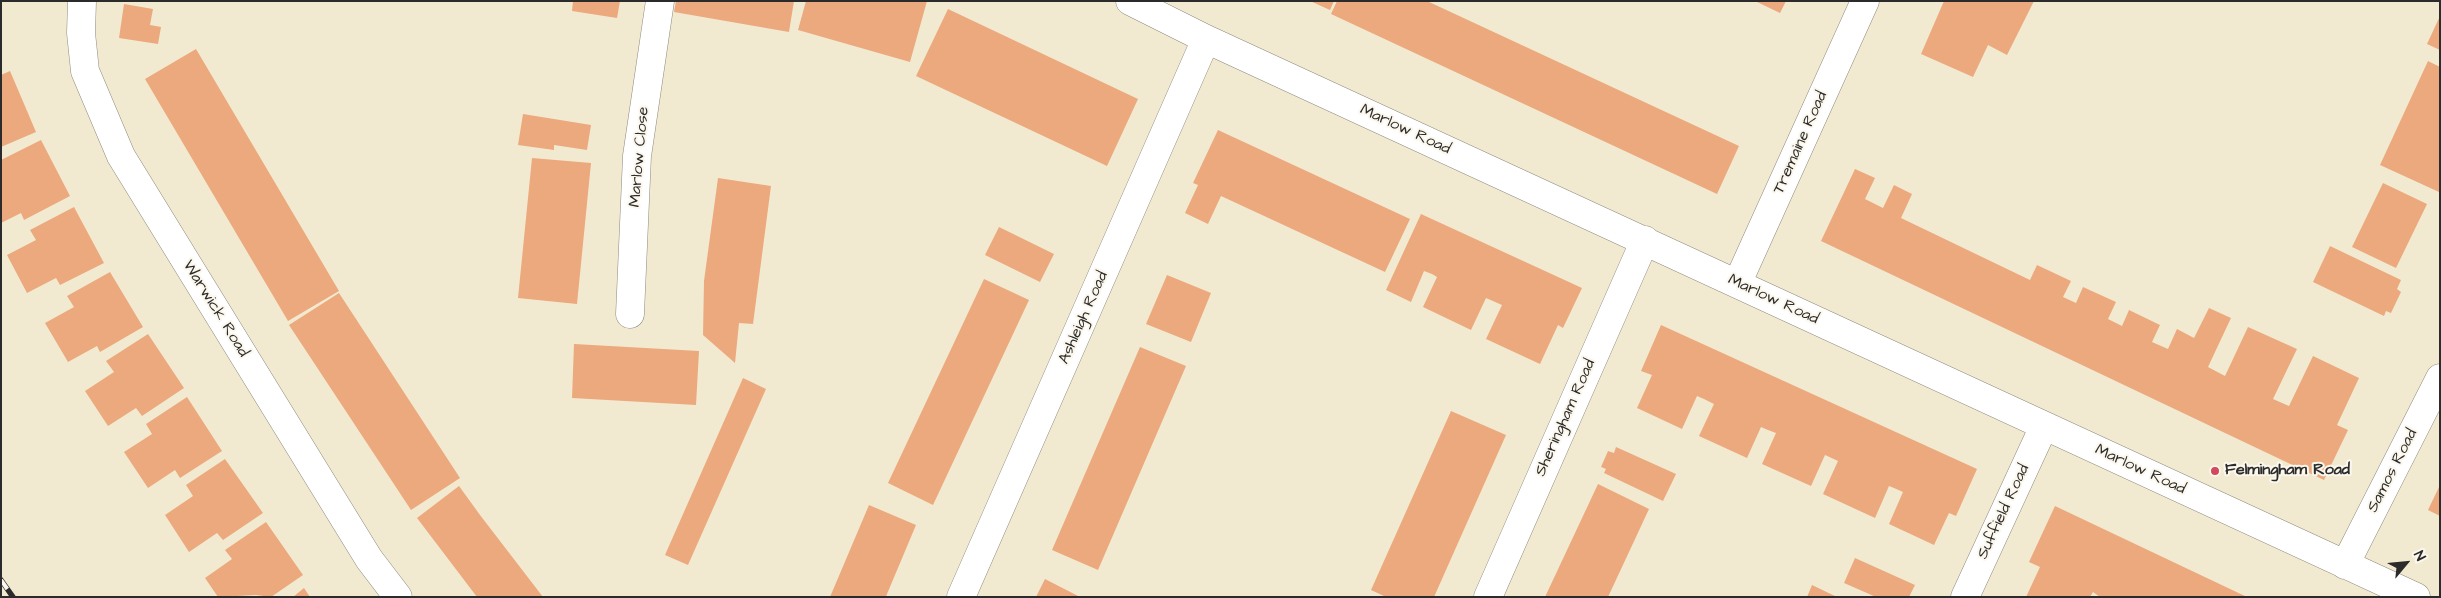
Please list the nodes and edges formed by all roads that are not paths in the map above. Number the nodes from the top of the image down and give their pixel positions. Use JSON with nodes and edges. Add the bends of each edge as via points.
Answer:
{"nodes":[{"id":1,"x":82,"y":1,"type":"edge"},
{"id":2,"x":660,"y":1,"type":"edge"},
{"id":3,"x":1865,"y":1,"type":"edge"},
{"id":4,"x":1147,"y":5,"type":"edge"},
{"id":5,"x":1206,"y":39,"type":"junction"},
{"id":6,"x":1645,"y":240,"type":"junction"},
{"id":7,"x":1737,"y":284,"type":"junction"},
{"id":8,"x":630,"y":314,"type":"dead end"},
{"id":9,"x":2440,"y":378,"type":"edge"},
{"id":10,"x":2044,"y":426,"type":"junction"},
{"id":11,"x":2345,"y":565,"type":"junction"},
{"id":12,"x":398,"y":597,"type":"edge"},
{"id":13,"x":961,"y":597,"type":"edge"},
{"id":14,"x":1488,"y":597,"type":"edge"},
{"id":15,"x":1964,"y":597,"type":"edge"},
{"id":16,"x":2416,"y":597,"type":"edge"}],
"edges":[{"from":1,"to":12,"type":"street","name":"Warwick Road","via":[[80,33],[85,71],[121,156],[369,559]]},
{"from":2,"to":8,"type":"street","name":"Marlow Close","via":[[637,156]]},
{"from":3,"to":7,"type":"street","name":"Tremaine Road"},
{"from":4,"to":5,"type":"street","name":"Marlow Road"},
{"from":5,"to":6,"type":"street","name":"Marlow Road"},
{"from":5,"to":13,"type":"street","name":"Ashleigh Road"},
{"from":6,"to":7,"type":"street","name":"Marlow Road"},
{"from":6,"to":14,"type":"street","name":"Sheringham Road"},
{"from":7,"to":10,"type":"street","name":"Marlow Road"},
{"from":9,"to":11,"type":"street","name":"Samos Road"},
{"from":10,"to":11,"type":"street","name":"Marlow Road"},
{"from":10,"to":15,"type":"street","name":"Suffield Road"},
{"from":11,"to":16,"type":"street","name":"Marlow Road"}]}
